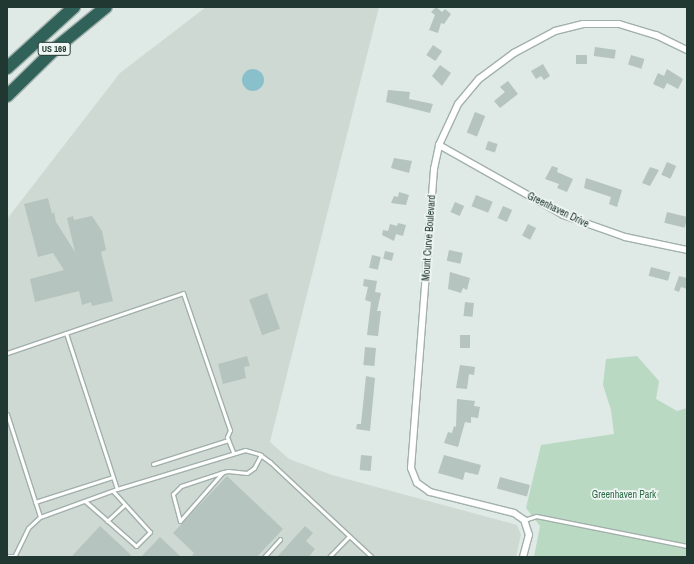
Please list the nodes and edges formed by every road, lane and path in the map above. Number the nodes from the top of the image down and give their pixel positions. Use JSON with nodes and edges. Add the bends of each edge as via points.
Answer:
{"nodes":[{"id":1,"x":74,"y":7,"type":"edge"},
{"id":2,"x":106,"y":7,"type":"edge"},
{"id":3,"x":687,"y":50,"type":"edge"},
{"id":4,"x":7,"y":68,"type":"edge"},
{"id":5,"x":7,"y":96,"type":"edge"},
{"id":6,"x":439,"y":145,"type":"junction"},
{"id":7,"x":687,"y":250,"type":"edge"},
{"id":8,"x":66,"y":333,"type":"junction"},
{"id":9,"x":7,"y":353,"type":"edge"},
{"id":10,"x":7,"y":414,"type":"edge"},
{"id":11,"x":228,"y":440,"type":"junction"},
{"id":12,"x":233,"y":452,"type":"junction"},
{"id":13,"x":261,"y":455,"type":"junction"},
{"id":14,"x":153,"y":464,"type":"dead end"},
{"id":15,"x":223,"y":472,"type":"junction"},
{"id":16,"x":113,"y":477,"type":"junction"},
{"id":17,"x":115,"y":490,"type":"junction"},
{"id":18,"x":85,"y":501,"type":"junction"},
{"id":19,"x":35,"y":502,"type":"junction"},
{"id":20,"x":124,"y":505,"type":"junction"},
{"id":21,"x":40,"y":517,"type":"junction"},
{"id":22,"x":524,"y":520,"type":"junction"},
{"id":23,"x":108,"y":521,"type":"junction"},
{"id":24,"x":349,"y":536,"type":"junction"},
{"id":25,"x":280,"y":540,"type":"dead end"},
{"id":26,"x":687,"y":546,"type":"edge"},
{"id":27,"x":7,"y":556,"type":"edge"},
{"id":28,"x":14,"y":557,"type":"edge"},
{"id":29,"x":264,"y":557,"type":"edge"},
{"id":30,"x":329,"y":557,"type":"edge"},
{"id":31,"x":372,"y":557,"type":"edge"},
{"id":32,"x":524,"y":557,"type":"edge"}],
"edges":[{"from":1,"to":4,"type":"highway","number":"US 169"},
{"from":2,"to":5,"type":"highway","number":"US 169","via":[[57,47]]},
{"from":3,"to":6,"type":"street","name":"Mount Curve Boulevard","via":[[644,30],[619,24],[583,24],[556,30],[514,53],[479,79],[458,104]]},
{"from":6,"to":7,"type":"street","name":"Greenhaven Drive","via":[[563,215],[624,237]]},
{"from":6,"to":22,"type":"street","name":"Mount Curve Boulevard","via":[[434,169],[412,472],[417,483],[430,492],[514,513]]},
{"from":8,"to":9,"type":"lane"},
{"from":8,"to":11,"type":"lane","via":[[183,294],[230,430]]},
{"from":8,"to":16,"type":"lane"},
{"from":10,"to":19,"type":"lane"},
{"from":11,"to":12,"type":"lane"},
{"from":11,"to":14,"type":"lane"},
{"from":12,"to":13,"type":"lane","via":[[245,450]]},
{"from":12,"to":17,"type":"lane"},
{"from":13,"to":15,"type":"lane","via":[[254,468],[247,473]]},
{"from":13,"to":24,"type":"lane"},
{"from":15,"to":15,"type":"lane","via":[[181,486],[173,494],[180,521]]},
{"from":16,"to":17,"type":"lane"},
{"from":16,"to":19,"type":"lane"},
{"from":17,"to":18,"type":"lane"},
{"from":17,"to":20,"type":"lane"},
{"from":18,"to":21,"type":"lane"},
{"from":18,"to":23,"type":"lane"},
{"from":19,"to":21,"type":"lane"},
{"from":20,"to":23,"type":"lane"},
{"from":20,"to":23,"type":"lane","via":[[150,532],[136,546]]},
{"from":21,"to":28,"type":"lane","via":[[28,528]]},
{"from":22,"to":26,"type":"lane","via":[[536,516],[594,530]]},
{"from":22,"to":32,"type":"street","via":[[529,535]]},
{"from":24,"to":30,"type":"lane"},
{"from":24,"to":31,"type":"lane"},
{"from":25,"to":29,"type":"lane"},
{"from":27,"to":28,"type":"lane"}]}
